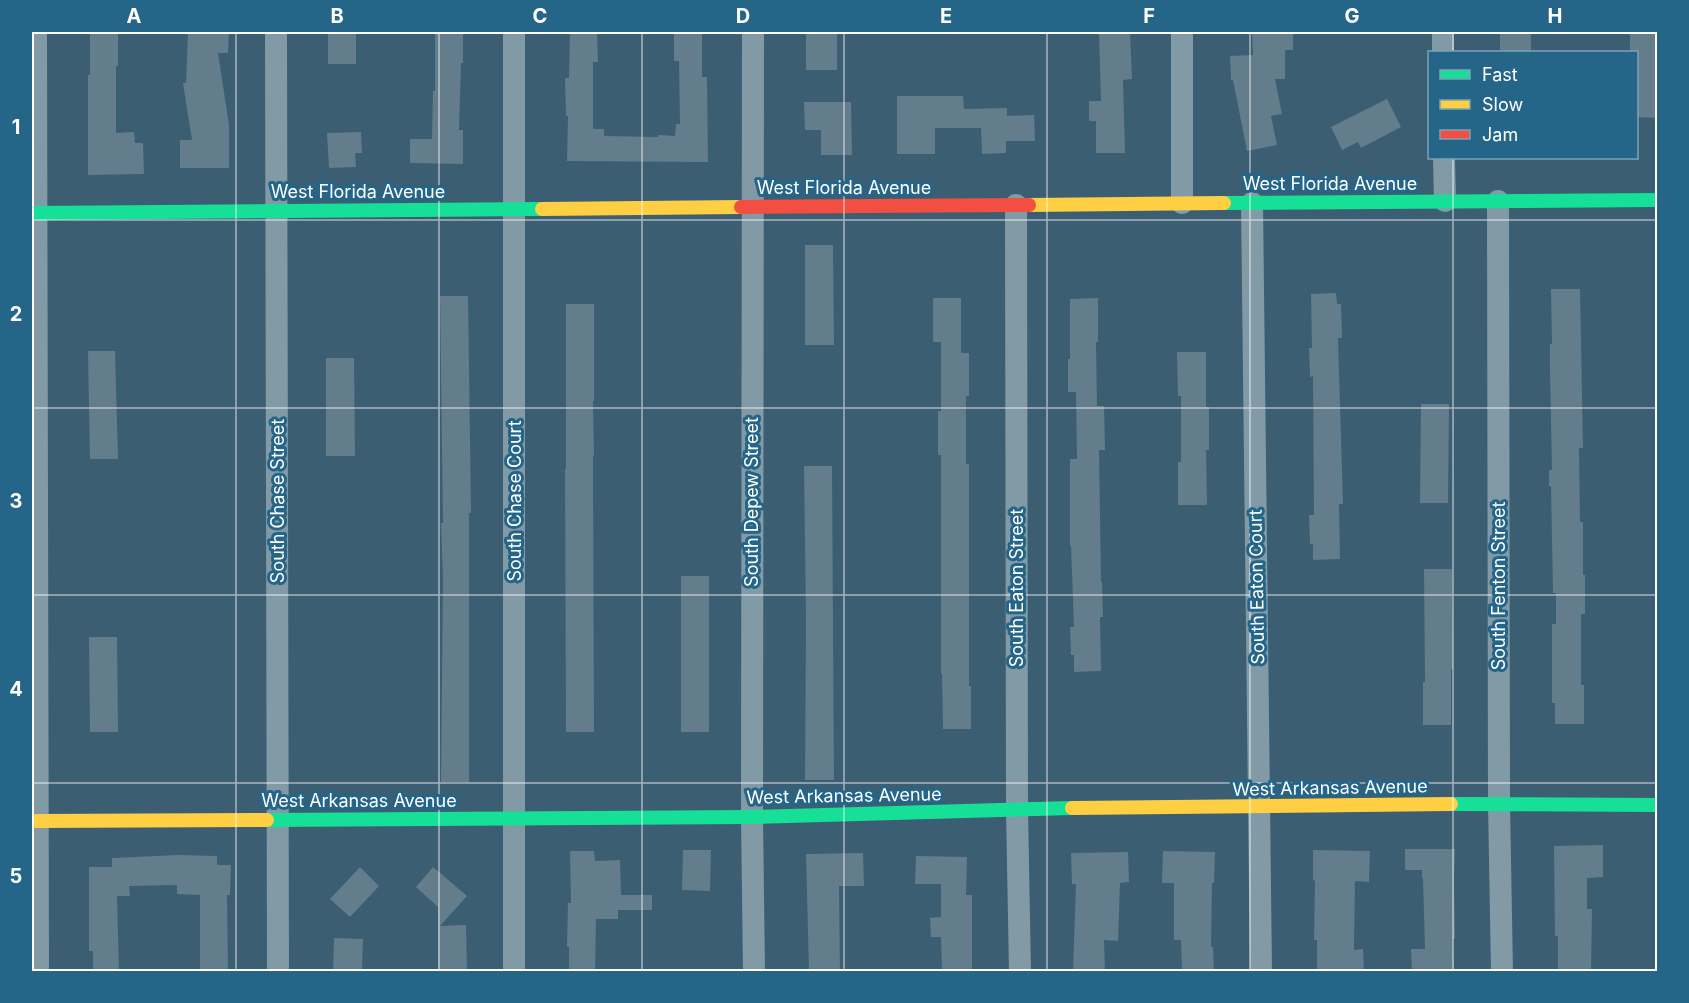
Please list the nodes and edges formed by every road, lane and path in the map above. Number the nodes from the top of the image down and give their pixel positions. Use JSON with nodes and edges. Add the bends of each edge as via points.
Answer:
{"nodes":[{"id":1,"x":36,"y":32,"type":"edge"},
{"id":2,"x":276,"y":32,"type":"edge"},
{"id":3,"x":514,"y":32,"type":"edge"},
{"id":4,"x":753,"y":32,"type":"edge"},
{"id":5,"x":1182,"y":32,"type":"edge"},
{"id":6,"x":1443,"y":32,"type":"edge"},
{"id":7,"x":1443,"y":51,"type":"edge"},
{"id":8,"x":1444,"y":159,"type":"edge"},
{"id":9,"x":1658,"y":200,"type":"edge"},
{"id":10,"x":1445,"y":201,"type":"junction"},
{"id":11,"x":1498,"y":201,"type":"junction"},
{"id":12,"x":1182,"y":203,"type":"junction"},
{"id":13,"x":1252,"y":203,"type":"junction"},
{"id":14,"x":1016,"y":205,"type":"junction"},
{"id":15,"x":753,"y":207,"type":"junction"},
{"id":16,"x":515,"y":209,"type":"junction"},
{"id":17,"x":278,"y":210,"type":"junction"},
{"id":18,"x":34,"y":212,"type":"edge"},
{"id":19,"x":1499,"y":803,"type":"junction"},
{"id":20,"x":1658,"y":805,"type":"edge"},
{"id":21,"x":1260,"y":807,"type":"junction"},
{"id":22,"x":1017,"y":809,"type":"junction"},
{"id":23,"x":752,"y":816,"type":"junction"},
{"id":24,"x":278,"y":819,"type":"junction"},
{"id":25,"x":514,"y":819,"type":"junction"},
{"id":26,"x":34,"y":821,"type":"edge"},
{"id":27,"x":38,"y":972,"type":"edge"},
{"id":28,"x":278,"y":972,"type":"edge"},
{"id":29,"x":514,"y":972,"type":"edge"},
{"id":30,"x":754,"y":972,"type":"edge"},
{"id":31,"x":1020,"y":972,"type":"edge"},
{"id":32,"x":1261,"y":972,"type":"edge"},
{"id":33,"x":1502,"y":972,"type":"edge"}],
"edges":[{"from":1,"to":18,"type":"street"},
{"from":2,"to":17,"type":"street","name":"South Chase Street"},
{"from":3,"to":16,"type":"street","name":"South Chase Court"},
{"from":4,"to":15,"type":"street","name":"South Depew Street"},
{"from":5,"to":12,"type":"street"},
{"from":6,"to":7,"type":"street"},
{"from":8,"to":10,"type":"street"},
{"from":9,"to":11,"type":"street","name":"West Florida Avenue"},
{"from":10,"to":11,"type":"street","name":"West Florida Avenue"},
{"from":10,"to":13,"type":"street","name":"West Florida Avenue"},
{"from":11,"to":19,"type":"street","name":"South Fenton Street"},
{"from":12,"to":13,"type":"street","name":"West Florida Avenue"},
{"from":12,"to":14,"type":"street","name":"West Florida Avenue"},
{"from":13,"to":21,"type":"street","name":"South Eaton Court"},
{"from":14,"to":15,"type":"street","name":"West Florida Avenue"},
{"from":14,"to":22,"type":"street","name":"South Eaton Street"},
{"from":15,"to":16,"type":"street","name":"West Florida Avenue"},
{"from":15,"to":23,"type":"street","name":"South Depew Street"},
{"from":16,"to":17,"type":"street","name":"West Florida Avenue"},
{"from":16,"to":25,"type":"street","name":"South Chase Court"},
{"from":17,"to":18,"type":"street","name":"West Florida Avenue"},
{"from":17,"to":24,"type":"street","name":"South Chase Street"},
{"from":18,"to":26,"type":"street"},
{"from":19,"to":20,"type":"street","name":"West Arkansas Avenue"},
{"from":19,"to":21,"type":"street","name":"West Arkansas Avenue"},
{"from":19,"to":33,"type":"street","name":"South Fenton Street"},
{"from":21,"to":22,"type":"street","name":"West Arkansas Avenue"},
{"from":21,"to":32,"type":"street","name":"South Eaton Court"},
{"from":22,"to":23,"type":"street","name":"West Arkansas Avenue"},
{"from":22,"to":31,"type":"street","name":"South Eaton Street"},
{"from":23,"to":25,"type":"street","name":"West Arkansas Avenue"},
{"from":23,"to":30,"type":"street","name":"South Depew Street"},
{"from":24,"to":25,"type":"street","name":"West Arkansas Avenue"},
{"from":24,"to":26,"type":"street","name":"West Arkansas Avenue"},
{"from":24,"to":28,"type":"street","name":"South Chase Street"},
{"from":25,"to":29,"type":"street","name":"South Chase Court"},
{"from":26,"to":27,"type":"street"}]}
